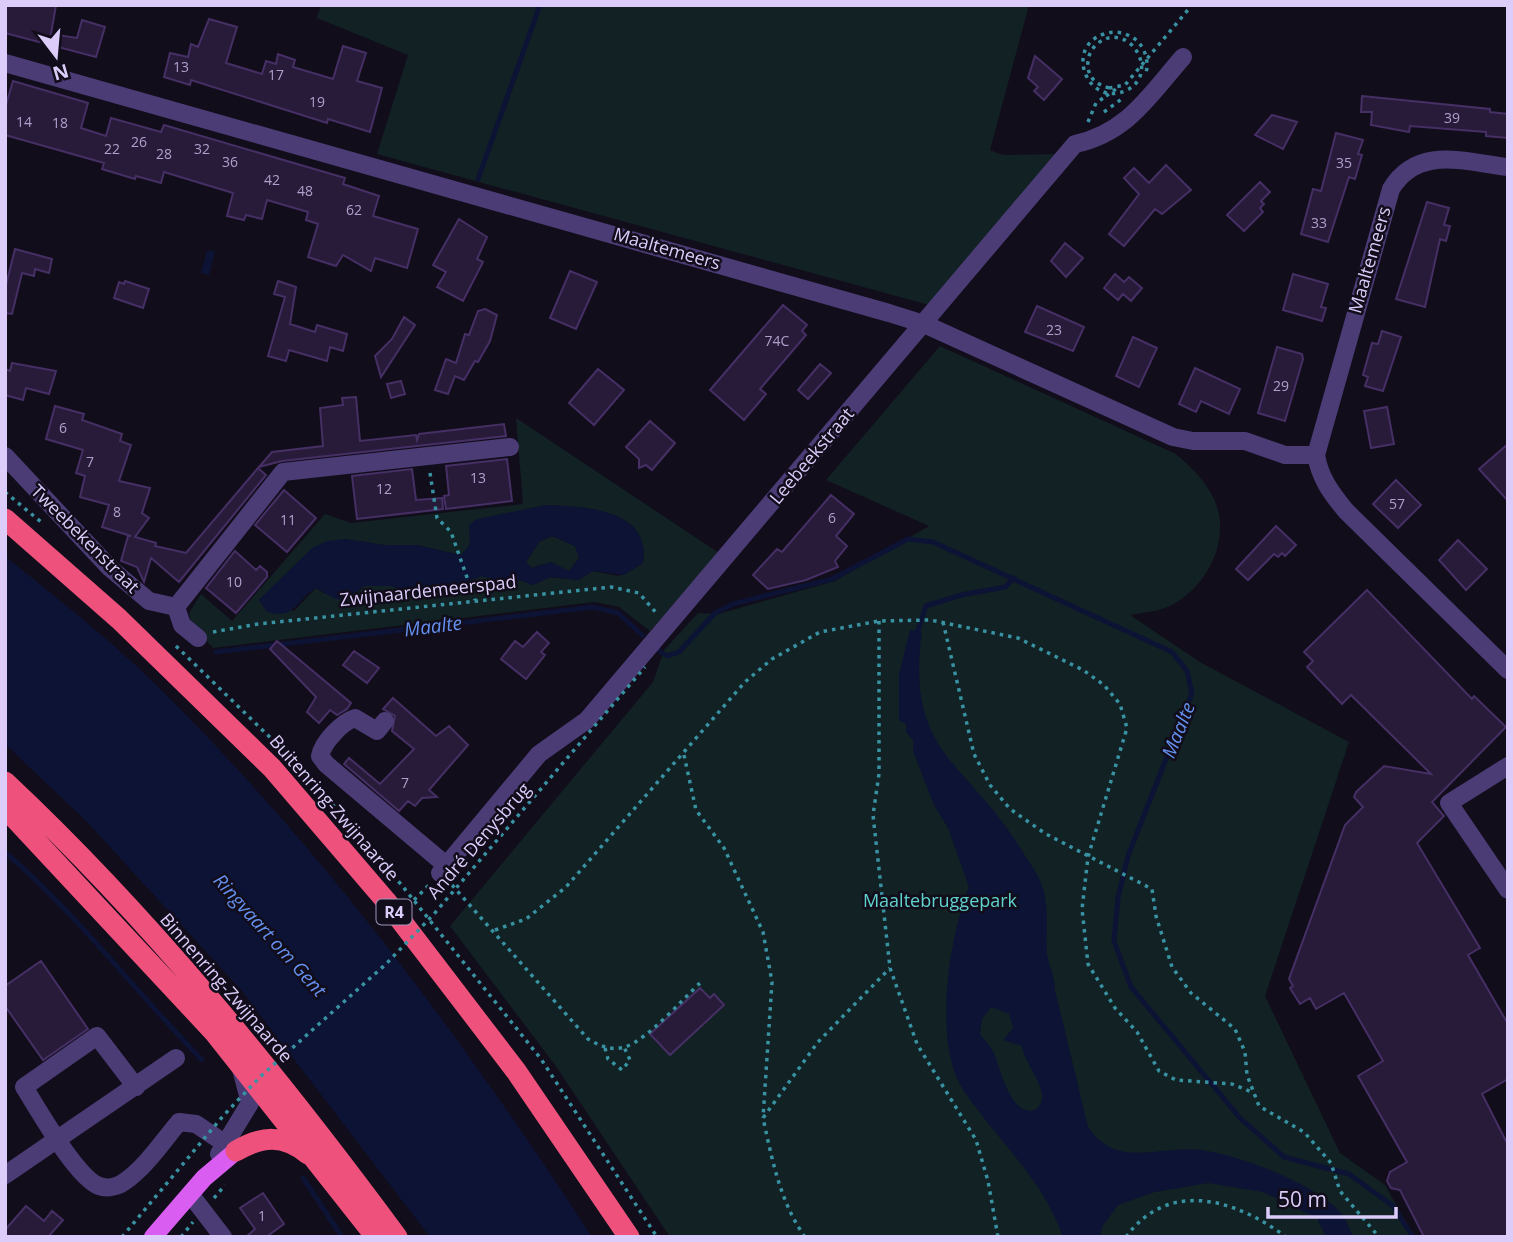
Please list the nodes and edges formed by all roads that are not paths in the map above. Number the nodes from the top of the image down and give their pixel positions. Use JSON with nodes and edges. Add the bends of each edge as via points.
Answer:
{"nodes":[{"id":1,"x":1183,"y":57,"type":"dead end"},
{"id":2,"x":5,"y":63,"type":"edge"},
{"id":3,"x":1508,"y":167,"type":"edge"},
{"id":4,"x":924,"y":324,"type":"junction"},
{"id":5,"x":510,"y":447,"type":"dead end"},
{"id":6,"x":1316,"y":454,"type":"junction"},
{"id":7,"x":5,"y":456,"type":"edge"},
{"id":8,"x":5,"y":519,"type":"edge"},
{"id":9,"x":176,"y":607,"type":"junction"},
{"id":10,"x":198,"y":638,"type":"road end"},
{"id":11,"x":1508,"y":670,"type":"edge"},
{"id":12,"x":385,"y":721,"type":"dead end"},
{"id":13,"x":1508,"y":766,"type":"edge"},
{"id":14,"x":5,"y":782,"type":"edge"},
{"id":15,"x":5,"y":808,"type":"edge"},
{"id":16,"x":1508,"y":890,"type":"edge"},
{"id":17,"x":176,"y":1058,"type":"dead end"},
{"id":18,"x":240,"y":1064,"type":"junction"},
{"id":19,"x":136,"y":1087,"type":"junction"},
{"id":20,"x":57,"y":1140,"type":"junction"},
{"id":21,"x":231,"y":1147,"type":"junction"},
{"id":22,"x":317,"y":1161,"type":"junction"},
{"id":23,"x":5,"y":1175,"type":"edge"},
{"id":24,"x":190,"y":1194,"type":"junction"},
{"id":25,"x":153,"y":1237,"type":"edge"},
{"id":26,"x":223,"y":1237,"type":"edge"},
{"id":27,"x":376,"y":1237,"type":"edge"},
{"id":28,"x":397,"y":1237,"type":"edge"},
{"id":29,"x":629,"y":1237,"type":"edge"}],
"edges":[{"from":1,"to":4,"type":"street","name":"Leebeekstraat","via":[[1120,127],[1099,139],[1075,144]]},
{"from":2,"to":4,"type":"street","name":"Maaltemeers"},
{"from":3,"to":6,"type":"street","name":"Maaltemeers","via":[[1437,159],[1410,166],[1399,176],[1391,189]]},
{"from":4,"to":6,"type":"street","name":"Maaltemeers","via":[[1173,437],[1245,441],[1285,455]]},
{"from":4,"to":12,"type":"street","name":"Leebeekstraat","via":[[587,720],[539,754],[444,869],[320,756],[321,748],[347,720],[355,718],[377,731]]},
{"from":5,"to":9,"type":"street","via":[[283,472]]},
{"from":6,"to":11,"type":"street","via":[[1328,489],[1346,511]]},
{"from":7,"to":9,"type":"street","name":"Tweebekenstraat","via":[[110,568],[149,601]]},
{"from":8,"to":29,"type":"highway","name":"Buitenring-Zwijnaarde","number":"R4","via":[[119,620],[272,768],[386,901],[516,1071]]},
{"from":9,"to":10,"type":"street","via":[[181,625]]},
{"from":13,"to":16,"type":"street","via":[[1449,803]]},
{"from":14,"to":28,"type":"highway","name":"Binnenring-Zwijnaarde","via":[[208,998]]},
{"from":15,"to":18,"type":"highway"},
{"from":17,"to":19,"type":"street"},
{"from":18,"to":21,"type":"street","via":[[250,1103]]},
{"from":18,"to":22,"type":"highway"},
{"from":19,"to":20,"type":"street"},
{"from":19,"to":20,"type":"street","via":[[97,1036],[24,1087]]},
{"from":20,"to":21,"type":"street","via":[[90,1180],[111,1188],[131,1177],[179,1122],[196,1124]]},
{"from":20,"to":23,"type":"street"},
{"from":21,"to":22,"type":"highway","via":[[266,1138],[299,1147]]},
{"from":21,"to":24,"type":"main road"},
{"from":22,"to":27,"type":"highway"},
{"from":24,"to":25,"type":"main road"},
{"from":24,"to":26,"type":"street"}]}
